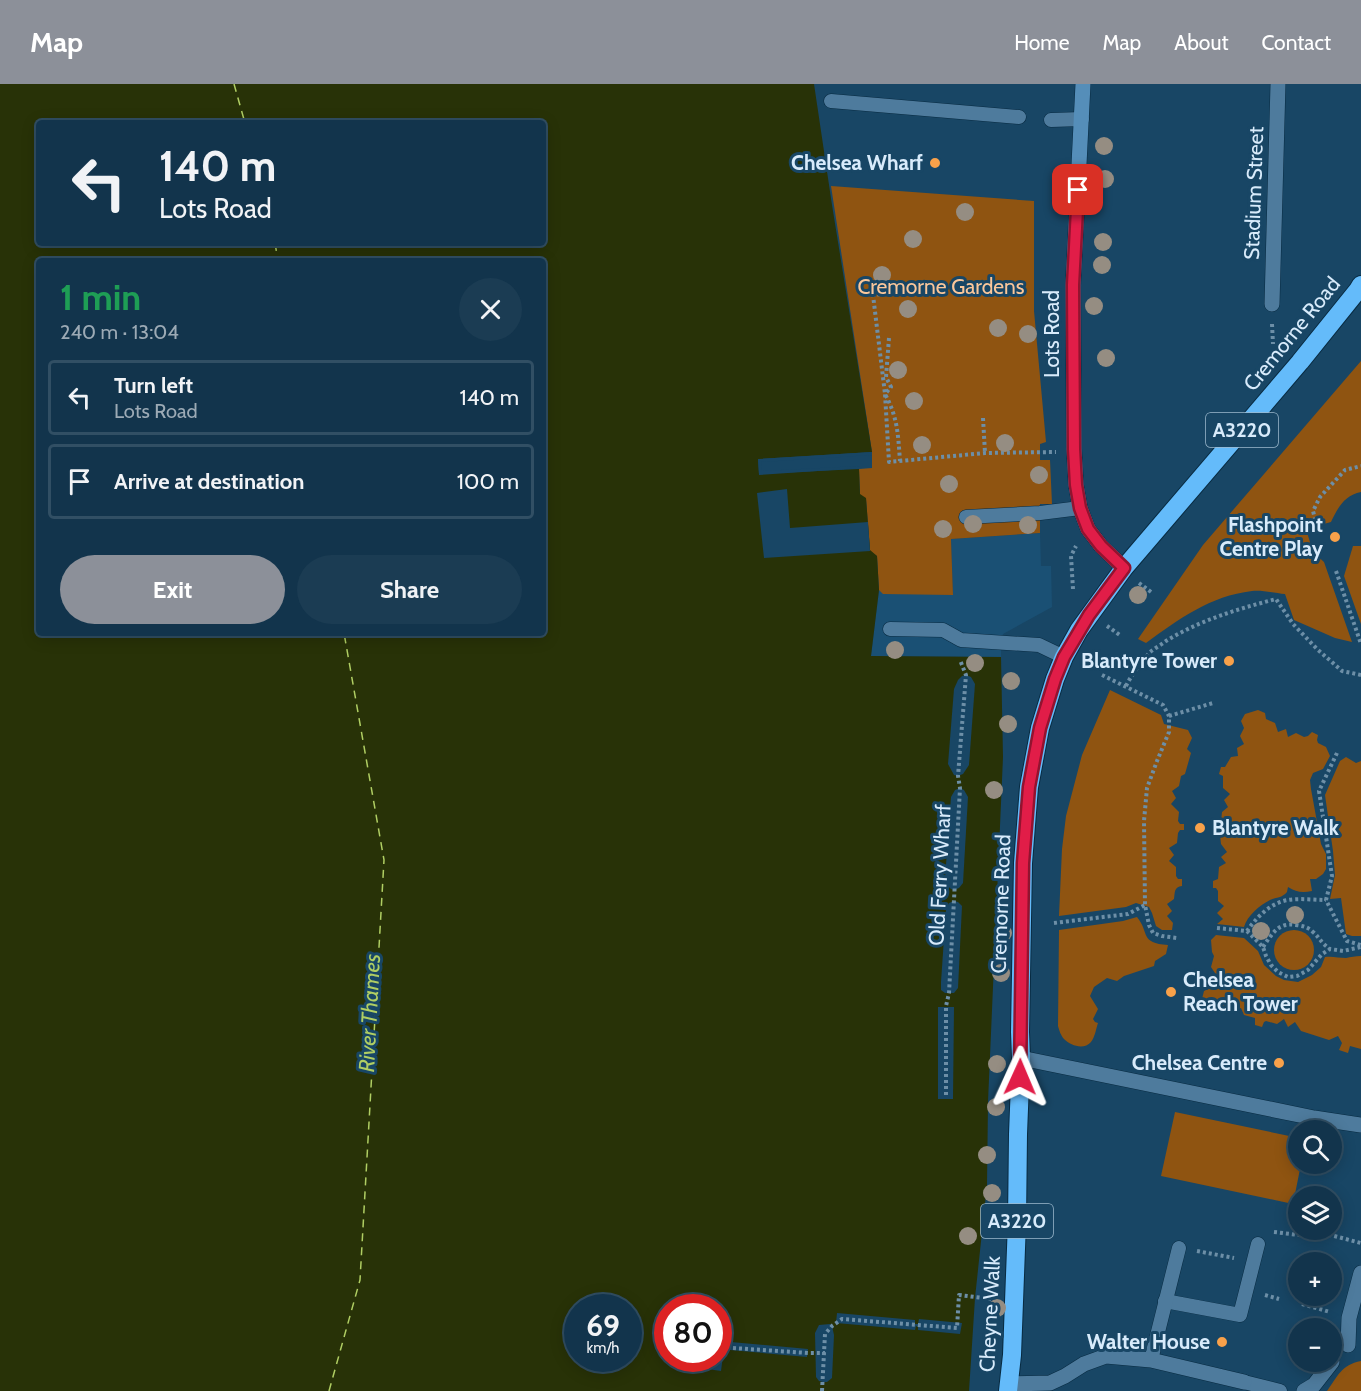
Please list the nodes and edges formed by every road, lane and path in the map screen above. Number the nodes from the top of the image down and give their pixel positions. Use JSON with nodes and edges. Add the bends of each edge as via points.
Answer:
{"nodes":[{"id":1,"x":1083,"y":84,"type":"edge"},
{"id":2,"x":1278,"y":84,"type":"edge"},
{"id":3,"x":831,"y":101,"type":"dead end"},
{"id":4,"x":1019,"y":117,"type":"dead end"},
{"id":5,"x":1082,"y":119,"type":"junction"},
{"id":6,"x":1051,"y":120,"type":"dead end"},
{"id":7,"x":1360,"y":288,"type":"edge"},
{"id":8,"x":880,"y":294,"type":"dead end"},
{"id":9,"x":1272,"y":304,"type":"dead end"},
{"id":10,"x":889,"y":338,"type":"dead end"},
{"id":11,"x":885,"y":394,"type":"junction"},
{"id":12,"x":983,"y":418,"type":"dead end"},
{"id":13,"x":1074,"y":449,"type":"junction"},
{"id":14,"x":986,"y":453,"type":"junction"},
{"id":15,"x":900,"y":461,"type":"junction"},
{"id":16,"x":1361,"y":465,"type":"edge"},
{"id":17,"x":1083,"y":515,"type":"junction"},
{"id":18,"x":966,"y":517,"type":"dead end"},
{"id":19,"x":1317,"y":526,"type":"dead end"},
{"id":20,"x":1124,"y":568,"type":"junction"},
{"id":21,"x":1336,"y":571,"type":"dead end"},
{"id":22,"x":1138,"y":582,"type":"dead end"},
{"id":23,"x":1073,"y":589,"type":"dead end"},
{"id":24,"x":1151,"y":592,"type":"dead end"},
{"id":25,"x":1107,"y":627,"type":"dead end"},
{"id":26,"x":890,"y":629,"type":"dead end"},
{"id":27,"x":1121,"y":636,"type":"dead end"},
{"id":28,"x":1361,"y":644,"type":"edge"},
{"id":29,"x":959,"y":657,"type":"dead end"},
{"id":30,"x":1064,"y":657,"type":"junction"},
{"id":31,"x":1102,"y":675,"type":"dead end"},
{"id":32,"x":1361,"y":675,"type":"edge"},
{"id":33,"x":1126,"y":686,"type":"junction"},
{"id":34,"x":1213,"y":703,"type":"dead end"},
{"id":35,"x":1169,"y":716,"type":"junction"},
{"id":36,"x":1337,"y":753,"type":"dead end"},
{"id":37,"x":1326,"y":900,"type":"junction"},
{"id":38,"x":1145,"y":905,"type":"junction"},
{"id":39,"x":1054,"y":923,"type":"dead end"},
{"id":40,"x":1217,"y":928,"type":"dead end"},
{"id":41,"x":1247,"y":932,"type":"junction"},
{"id":42,"x":1177,"y":938,"type":"dead end"},
{"id":43,"x":1361,"y":946,"type":"edge"},
{"id":44,"x":1263,"y":947,"type":"junction"},
{"id":45,"x":1330,"y":949,"type":"junction"},
{"id":46,"x":1021,"y":1058,"type":"junction"},
{"id":47,"x":946,"y":1095,"type":"dead end"},
{"id":48,"x":1361,"y":1125,"type":"edge"},
{"id":49,"x":1288,"y":1234,"type":"edge"},
{"id":50,"x":1342,"y":1238,"type":"edge"},
{"id":51,"x":1361,"y":1243,"type":"edge"},
{"id":52,"x":1258,"y":1244,"type":"joint"},
{"id":53,"x":1179,"y":1248,"type":"joint"},
{"id":54,"x":1253,"y":1262,"type":"junction"},
{"id":55,"x":1361,"y":1273,"type":"edge"},
{"id":56,"x":991,"y":1299,"type":"dead end"},
{"id":57,"x":1165,"y":1301,"type":"junction"},
{"id":58,"x":1306,"y":1306,"type":"edge"},
{"id":59,"x":1349,"y":1317,"type":"junction"},
{"id":60,"x":1355,"y":1345,"type":"edge"},
{"id":61,"x":733,"y":1348,"type":"dead end"},
{"id":62,"x":825,"y":1353,"type":"junction"},
{"id":63,"x":1151,"y":1360,"type":"junction"},
{"id":64,"x":1324,"y":1372,"type":"edge"},
{"id":65,"x":1244,"y":1382,"type":"joint"},
{"id":66,"x":1009,"y":1388,"type":"edge"},
{"id":67,"x":823,"y":1389,"type":"edge"},
{"id":68,"x":1280,"y":1391,"type":"edge"},
{"id":69,"x":1304,"y":1391,"type":"edge"}],
"edges":[{"from":1,"to":5,"type":"street","name":"Lots Road"},
{"from":2,"to":9,"type":"street","name":"Stadium Street"},
{"from":3,"to":4,"type":"lane"},
{"from":5,"to":6,"type":"lane"},
{"from":5,"to":13,"type":"street","name":"Lots Road","via":[[1073,285]]},
{"from":7,"to":20,"type":"highway","name":"Cremorne Road","number":"A3220"},
{"from":8,"to":11,"type":"path","via":[[873,295]]},
{"from":10,"to":11,"type":"path","via":[[886,377],[891,387]]},
{"from":11,"to":15,"type":"path","via":[[893,408]]},
{"from":11,"to":15,"type":"path","via":[[889,462]]},
{"from":12,"to":14,"type":"path"},
{"from":13,"to":14,"type":"path"},
{"from":13,"to":17,"type":"street","name":"Lots Road"},
{"from":14,"to":15,"type":"path"},
{"from":16,"to":19,"type":"path","via":[[1345,470],[1320,497],[1313,511]]},
{"from":17,"to":18,"type":"lane"},
{"from":17,"to":20,"type":"street","name":"Lots Road","via":[[1101,546]]},
{"from":17,"to":23,"type":"path","via":[[1071,556]]},
{"from":20,"to":30,"type":"highway","name":"Cremorne Road","number":"A3220"},
{"from":21,"to":28,"type":"path"},
{"from":22,"to":24,"type":"path"},
{"from":25,"to":27,"type":"path"},
{"from":26,"to":30,"type":"lane","via":[[943,630],[961,640],[1039,645]]},
{"from":29,"to":47,"type":"path","name":"Old Ferry Wharf","via":[[966,675],[946,1006]]},
{"from":30,"to":46,"type":"highway","name":"Cremorne Road","number":"A3220","via":[[1040,728],[1029,787],[1023,863]]},
{"from":31,"to":33,"type":"path"},
{"from":32,"to":33,"type":"path","via":[[1342,671],[1317,649],[1276,599],[1234,610],[1172,638],[1151,651]]},
{"from":33,"to":35,"type":"path","via":[[1163,705]]},
{"from":34,"to":35,"type":"path"},
{"from":35,"to":38,"type":"path","via":[[1169,732],[1148,788],[1144,821]]},
{"from":36,"to":37,"type":"path","via":[[1319,791],[1332,876]]},
{"from":37,"to":41,"type":"path","via":[[1286,900],[1266,909]]},
{"from":37,"to":43,"type":"path","via":[[1347,941]]},
{"from":38,"to":39,"type":"path","via":[[1128,914]]},
{"from":38,"to":42,"type":"path","via":[[1153,933]]},
{"from":40,"to":41,"type":"path"},
{"from":41,"to":44,"type":"path"},
{"from":43,"to":45,"type":"path","via":[[1343,951]]},
{"from":44,"to":45,"type":"path","via":[[1281,926],[1293,924],[1307,927]]},
{"from":44,"to":45,"type":"path","via":[[1271,965],[1288,977],[1308,970]]},
{"from":46,"to":48,"type":"street"},
{"from":46,"to":66,"type":"highway","name":"Cheyne Walk","number":"A3220"},
{"from":49,"to":52,"type":"path","via":[[1274,1232]]},
{"from":50,"to":51,"type":"path"},
{"from":52,"to":54,"type":"lane"},
{"from":53,"to":54,"type":"path"},
{"from":53,"to":57,"type":"lane"},
{"from":54,"to":57,"type":"lane","via":[[1240,1315]]},
{"from":55,"to":59,"type":"street"},
{"from":56,"to":62,"type":"path","via":[[959,1295],[957,1328],[842,1319],[825,1334]]},
{"from":57,"to":63,"type":"lane"},
{"from":58,"to":59,"type":"path"},
{"from":59,"to":60,"type":"street"},
{"from":61,"to":62,"type":"path"},
{"from":62,"to":67,"type":"path"},
{"from":63,"to":65,"type":"street"},
{"from":63,"to":66,"type":"street","via":[[1106,1356],[1050,1383]]},
{"from":64,"to":69,"type":"street"},
{"from":65,"to":68,"type":"lane"}]}
